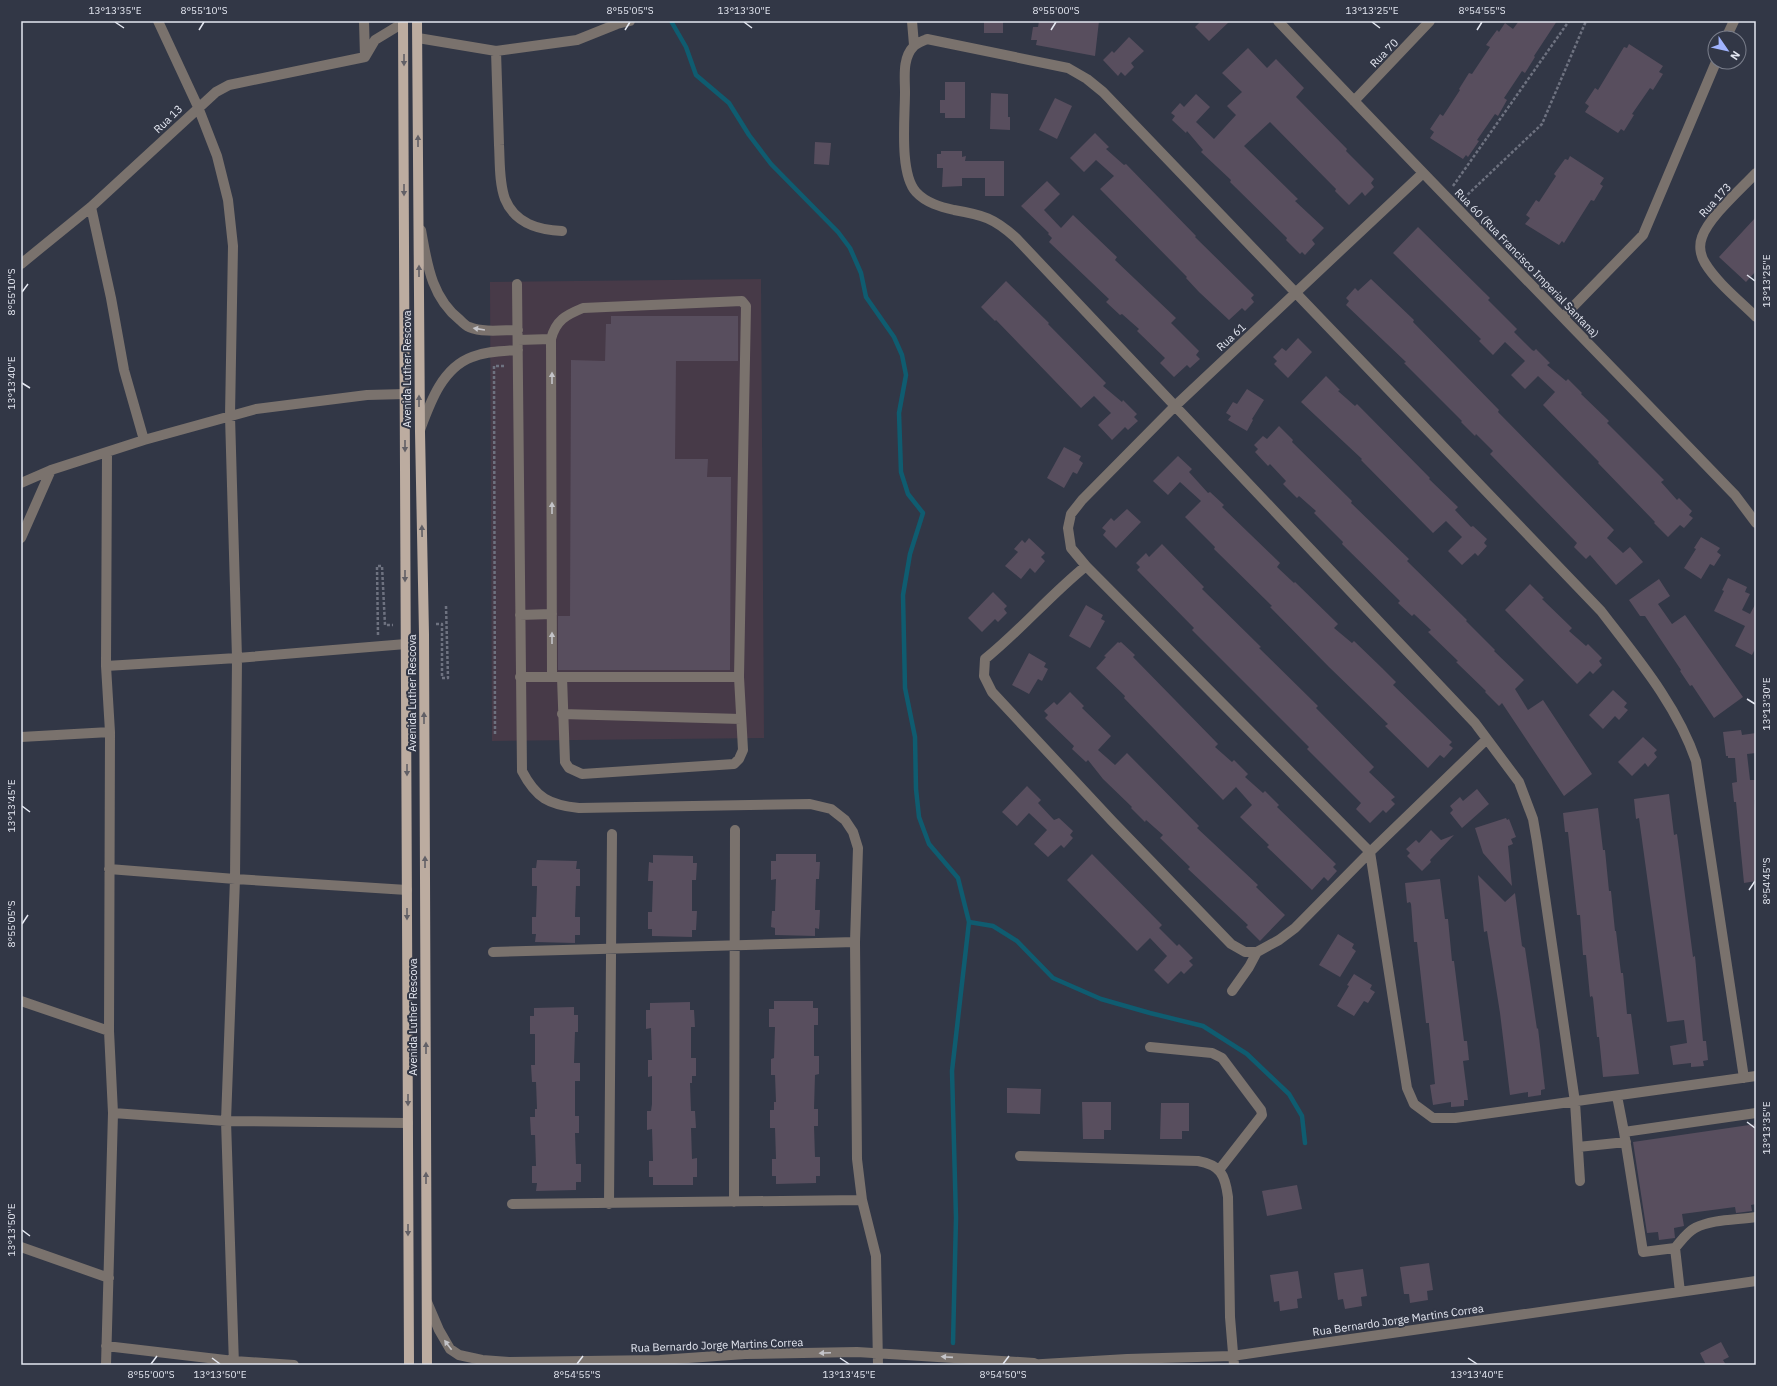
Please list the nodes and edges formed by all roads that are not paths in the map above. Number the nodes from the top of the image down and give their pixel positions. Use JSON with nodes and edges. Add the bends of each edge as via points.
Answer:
{"nodes":[{"id":1,"x":158,"y":21,"type":"edge"},
{"id":2,"x":364,"y":21,"type":"edge"},
{"id":3,"x":418,"y":21,"type":"edge"},
{"id":4,"x":630,"y":21,"type":"edge"},
{"id":5,"x":912,"y":21,"type":"edge"},
{"id":6,"x":1278,"y":21,"type":"edge"},
{"id":7,"x":1430,"y":21,"type":"edge"},
{"id":8,"x":403,"y":22,"type":"edge"},
{"id":9,"x":418,"y":38,"type":"junction"},
{"id":10,"x":914,"y":45,"type":"junction"},
{"id":11,"x":496,"y":51,"type":"junction"},
{"id":12,"x":365,"y":57,"type":"junction"},
{"id":13,"x":1713,"y":70,"type":"edge"},
{"id":14,"x":1354,"y":101,"type":"junction"},
{"id":15,"x":198,"y":107,"type":"junction"},
{"id":16,"x":1423,"y":173,"type":"junction"},
{"id":17,"x":1756,"y":173,"type":"edge"},
{"id":18,"x":91,"y":207,"type":"junction"},
{"id":19,"x":419,"y":214,"type":"junction"},
{"id":20,"x":562,"y":231,"type":"dead end"},
{"id":21,"x":21,"y":264,"type":"edge"},
{"id":22,"x":517,"y":284,"type":"dead end"},
{"id":23,"x":1296,"y":293,"type":"junction"},
{"id":24,"x":1564,"y":317,"type":"junction"},
{"id":25,"x":1756,"y":317,"type":"edge"},
{"id":26,"x":552,"y":339,"type":"junction"},
{"id":27,"x":518,"y":340,"type":"junction"},
{"id":28,"x":405,"y":394,"type":"junction"},
{"id":29,"x":1174,"y":407,"type":"junction"},
{"id":30,"x":230,"y":416,"type":"junction"},
{"id":31,"x":420,"y":432,"type":"junction"},
{"id":32,"x":144,"y":440,"type":"junction"},
{"id":33,"x":107,"y":453,"type":"junction"},
{"id":34,"x":51,"y":470,"type":"junction"},
{"id":35,"x":21,"y":483,"type":"edge"},
{"id":36,"x":1756,"y":524,"type":"edge"},
{"id":37,"x":21,"y":538,"type":"edge"},
{"id":38,"x":1086,"y":566,"type":"junction"},
{"id":39,"x":552,"y":614,"type":"junction"},
{"id":40,"x":520,"y":615,"type":"junction"},
{"id":41,"x":406,"y":644,"type":"junction"},
{"id":42,"x":237,"y":658,"type":"junction"},
{"id":43,"x":106,"y":666,"type":"junction"},
{"id":44,"x":520,"y":677,"type":"junction"},
{"id":45,"x":557,"y":677,"type":"junction"},
{"id":46,"x":739,"y":677,"type":"junction"},
{"id":47,"x":562,"y":714,"type":"junction"},
{"id":48,"x":741,"y":720,"type":"junction"},
{"id":49,"x":110,"y":732,"type":"junction"},
{"id":50,"x":21,"y":737,"type":"edge"},
{"id":51,"x":1487,"y":739,"type":"junction"},
{"id":52,"x":734,"y":830,"type":"dead end"},
{"id":53,"x":612,"y":834,"type":"dead end"},
{"id":54,"x":1370,"y":852,"type":"junction"},
{"id":55,"x":109,"y":869,"type":"junction"},
{"id":56,"x":235,"y":879,"type":"junction"},
{"id":57,"x":407,"y":890,"type":"junction"},
{"id":58,"x":855,"y":942,"type":"junction"},
{"id":59,"x":734,"y":945,"type":"junction"},
{"id":60,"x":611,"y":948,"type":"junction"},
{"id":61,"x":492,"y":952,"type":"dead end"},
{"id":62,"x":1257,"y":952,"type":"junction"},
{"id":63,"x":1232,"y":991,"type":"dead end"},
{"id":64,"x":21,"y":1001,"type":"edge"},
{"id":65,"x":109,"y":1031,"type":"junction"},
{"id":66,"x":1150,"y":1046,"type":"dead end"},
{"id":67,"x":1756,"y":1076,"type":"edge"},
{"id":68,"x":1744,"y":1078,"type":"junction"},
{"id":69,"x":1618,"y":1096,"type":"junction"},
{"id":70,"x":1575,"y":1102,"type":"junction"},
{"id":71,"x":113,"y":1113,"type":"junction"},
{"id":72,"x":1756,"y":1113,"type":"edge"},
{"id":73,"x":226,"y":1121,"type":"junction"},
{"id":74,"x":408,"y":1123,"type":"junction"},
{"id":75,"x":1625,"y":1137,"type":"junction"},
{"id":76,"x":1578,"y":1147,"type":"junction"},
{"id":77,"x":1020,"y":1156,"type":"dead end"},
{"id":78,"x":1219,"y":1170,"type":"junction"},
{"id":79,"x":1580,"y":1181,"type":"dead end"},
{"id":80,"x":862,"y":1200,"type":"junction"},
{"id":81,"x":734,"y":1202,"type":"junction"},
{"id":82,"x":512,"y":1204,"type":"dead end"},
{"id":83,"x":609,"y":1204,"type":"junction"},
{"id":84,"x":1756,"y":1217,"type":"edge"},
{"id":85,"x":21,"y":1247,"type":"edge"},
{"id":86,"x":1676,"y":1248,"type":"junction"},
{"id":87,"x":109,"y":1278,"type":"junction"},
{"id":88,"x":1756,"y":1282,"type":"edge"},
{"id":89,"x":1680,"y":1292,"type":"junction"},
{"id":90,"x":427,"y":1301,"type":"junction"},
{"id":91,"x":106,"y":1346,"type":"junction"},
{"id":92,"x":878,"y":1352,"type":"junction"},
{"id":93,"x":1233,"y":1360,"type":"edge"},
{"id":94,"x":234,"y":1363,"type":"edge"},
{"id":95,"x":1042,"y":1364,"type":"junction"},
{"id":96,"x":106,"y":1365,"type":"edge"},
{"id":97,"x":294,"y":1365,"type":"edge"},
{"id":98,"x":409,"y":1365,"type":"edge"},
{"id":99,"x":427,"y":1365,"type":"edge"},
{"id":100,"x":878,"y":1365,"type":"edge"},
{"id":101,"x":1026,"y":1365,"type":"edge"}],
"edges":[{"from":1,"to":15,"type":"street"},
{"from":2,"to":12,"type":"street"},
{"from":3,"to":9,"type":"main road","name":"Avenida Luther Rescova"},
{"from":4,"to":11,"type":"street","via":[[577,40]]},
{"from":5,"to":10,"type":"street"},
{"from":6,"to":14,"type":"street","name":"Rua 60 (Rua Francisco Imperial Santana)"},
{"from":7,"to":14,"type":"street","name":"Rua 70"},
{"from":8,"to":12,"type":"street","via":[[375,40]]},
{"from":8,"to":28,"type":"main road","name":"Avenida Luther Rescova","one_way":true},
{"from":9,"to":11,"type":"street"},
{"from":19,"to":9,"type":"main road","name":"Avenida Luther Rescova","one_way":true},
{"from":10,"to":23,"type":"street","via":[[927,40],[1031,60],[1068,68],[1087,79],[1119,108]]},
{"from":10,"to":29,"type":"street","via":[[905,59],[905,165],[916,192],[940,207],[974,213],[1006,229]]},
{"from":11,"to":20,"type":"street","via":[[500,174],[505,199],[522,221],[543,230]]},
{"from":12,"to":15,"type":"street","name":"Rua 13","via":[[229,85]]},
{"from":13,"to":24,"type":"street","via":[[1643,235]]},
{"from":14,"to":16,"type":"street","name":"Rua 60 (Rua Francisco Imperial Santana)"},
{"from":15,"to":18,"type":"street","name":"Rua 13"},
{"from":15,"to":30,"type":"street","via":[[217,156],[229,207],[232,246]]},
{"from":16,"to":23,"type":"street","name":"Rua 61"},
{"from":16,"to":24,"type":"street","name":"Rua 60 (Rua Francisco Imperial Santana)"},
{"from":17,"to":25,"type":"street","name":"Rua 173","via":[[1709,225],[1700,247],[1704,261],[1712,273]]},
{"from":18,"to":21,"type":"street","name":"Rua 13"},
{"from":18,"to":32,"type":"street","via":[[124,370]]},
{"from":27,"to":19,"type":"street","one_way":true,"via":[[468,327],[442,302],[428,267]]},
{"from":31,"to":19,"type":"main road","name":"Avenida Luther Rescova","one_way":true},
{"from":22,"to":27,"type":"street"},
{"from":23,"to":29,"type":"street","name":"Rua 61"},
{"from":23,"to":68,"type":"street","via":[[1601,611],[1656,684],[1684,732],[1696,761]]},
{"from":24,"to":36,"type":"street","name":"Rua 60 (Rua Francisco Imperial Santana)","via":[[1735,495]]},
{"from":26,"to":27,"type":"street"},
{"from":39,"to":26,"type":"street","one_way":true},
{"from":26,"to":46,"type":"street","via":[[554,329],[560,321],[570,313],[583,308],[742,301],[745,303]]},
{"from":27,"to":31,"type":"street","via":[[492,352],[472,357],[446,377],[433,395]]},
{"from":27,"to":40,"type":"street"},
{"from":28,"to":30,"type":"street","via":[[367,395],[276,406]]},
{"from":28,"to":41,"type":"main road","name":"Avenida Luther Rescova","one_way":true},
{"from":29,"to":38,"type":"street","name":"Rua 61","via":[[1082,500],[1072,514],[1068,528],[1070,548]]},
{"from":29,"to":51,"type":"street","via":[[1476,724]]},
{"from":30,"to":32,"type":"street"},
{"from":30,"to":42,"type":"street"},
{"from":90,"to":31,"type":"main road","name":"Avenida Luther Rescova","one_way":true,"via":[[424,634]]},
{"from":32,"to":33,"type":"street"},
{"from":33,"to":34,"type":"street"},
{"from":33,"to":43,"type":"street"},
{"from":34,"to":35,"type":"street"},
{"from":34,"to":37,"type":"street"},
{"from":38,"to":54,"type":"street"},
{"from":38,"to":62,"type":"street","via":[[985,659],[984,676],[992,692],[1231,944],[1244,952]]},
{"from":39,"to":40,"type":"street"},
{"from":45,"to":39,"type":"street","one_way":true},
{"from":40,"to":44,"type":"street"},
{"from":41,"to":42,"type":"street"},
{"from":41,"to":57,"type":"main road","name":"Avenida Luther Rescova","one_way":true},
{"from":42,"to":43,"type":"street"},
{"from":42,"to":56,"type":"street"},
{"from":43,"to":49,"type":"street"},
{"from":44,"to":45,"type":"street"},
{"from":44,"to":58,"type":"street","via":[[522,771],[530,786],[543,799],[560,806],[579,808],[810,804],[831,810],[845,820],[854,832],[858,848]]},
{"from":45,"to":46,"type":"street"},
{"from":45,"to":47,"type":"street"},
{"from":46,"to":48,"type":"street"},
{"from":47,"to":48,"type":"street"},
{"from":47,"to":48,"type":"street","via":[[564,762],[569,768],[582,774],[734,764],[743,750]]},
{"from":49,"to":50,"type":"street"},
{"from":49,"to":55,"type":"street"},
{"from":51,"to":54,"type":"street"},
{"from":51,"to":70,"type":"street","via":[[1519,782],[1533,819]]},
{"from":52,"to":59,"type":"street"},
{"from":53,"to":60,"type":"street"},
{"from":54,"to":62,"type":"street","via":[[1295,928]]},
{"from":54,"to":70,"type":"street","via":[[1407,1088],[1414,1104],[1433,1118],[1455,1118]]},
{"from":55,"to":56,"type":"street"},
{"from":55,"to":65,"type":"street"},
{"from":56,"to":57,"type":"street"},
{"from":56,"to":73,"type":"street"},
{"from":57,"to":74,"type":"main road","name":"Avenida Luther Rescova","one_way":true},
{"from":58,"to":59,"type":"street"},
{"from":58,"to":80,"type":"street","via":[[857,1159]]},
{"from":59,"to":60,"type":"street"},
{"from":59,"to":81,"type":"street"},
{"from":60,"to":61,"type":"street"},
{"from":60,"to":83,"type":"street"},
{"from":62,"to":63,"type":"street"},
{"from":64,"to":65,"type":"street"},
{"from":65,"to":71,"type":"street"},
{"from":66,"to":78,"type":"street","via":[[1212,1053],[1222,1058],[1262,1110],[1262,1115]]},
{"from":67,"to":68,"type":"street"},
{"from":68,"to":69,"type":"street"},
{"from":69,"to":70,"type":"street"},
{"from":69,"to":75,"type":"street"},
{"from":70,"to":76,"type":"street"},
{"from":71,"to":73,"type":"street"},
{"from":71,"to":87,"type":"street"},
{"from":72,"to":75,"type":"street"},
{"from":73,"to":74,"type":"street"},
{"from":73,"to":94,"type":"street"},
{"from":74,"to":98,"type":"main road","name":"Avenida Luther Rescova","one_way":true},
{"from":75,"to":76,"type":"street"},
{"from":75,"to":86,"type":"street","via":[[1643,1252]]},
{"from":76,"to":79,"type":"street"},
{"from":77,"to":78,"type":"street","via":[[1198,1161],[1212,1164]]},
{"from":78,"to":93,"type":"street","via":[[1226,1184],[1228,1197]]},
{"from":80,"to":81,"type":"street"},
{"from":80,"to":92,"type":"street","via":[[876,1256]]},
{"from":81,"to":83,"type":"street"},
{"from":82,"to":83,"type":"street"},
{"from":84,"to":86,"type":"street","via":[[1694,1228]]},
{"from":85,"to":87,"type":"street"},
{"from":86,"to":89,"type":"street"},
{"from":87,"to":91,"type":"street"},
{"from":88,"to":89,"type":"street","name":"Rua Bernardo Jorge Martins Correa"},
{"from":89,"to":93,"type":"street","name":"Rua Bernardo Jorge Martins Correa"},
{"from":92,"to":90,"type":"street","name":"Rua Bernardo Jorge Martins Correa","one_way":true,"via":[[745,1354],[660,1360],[482,1360],[459,1356],[450,1349]]},
{"from":90,"to":99,"type":"main road","name":"Avenida Luther Rescova"},
{"from":91,"to":94,"type":"street"},
{"from":91,"to":96,"type":"street"},
{"from":95,"to":92,"type":"street","name":"Rua Bernardo Jorge Martins Correa","one_way":true},
{"from":92,"to":100,"type":"street"},
{"from":93,"to":95,"type":"street","name":"Rua Bernardo Jorge Martins Correa"},
{"from":94,"to":97,"type":"street"},
{"from":95,"to":101,"type":"street","name":"Rua Bernardo Jorge Martins Correa"}]}
